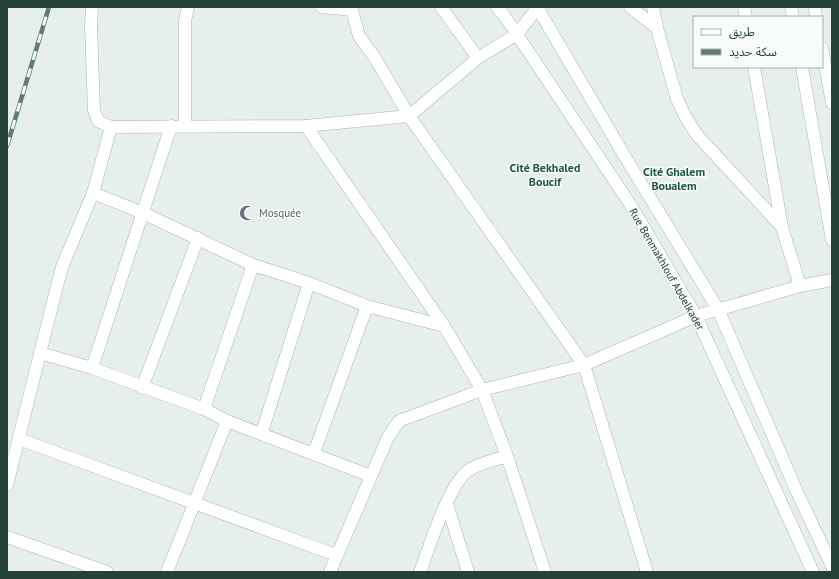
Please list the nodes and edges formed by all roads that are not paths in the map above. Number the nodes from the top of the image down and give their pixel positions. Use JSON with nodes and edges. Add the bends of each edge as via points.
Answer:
{"nodes":[{"id":1,"x":92,"y":7,"type":"edge"},
{"id":2,"x":188,"y":7,"type":"edge"},
{"id":3,"x":322,"y":7,"type":"edge"},
{"id":4,"x":441,"y":7,"type":"edge"},
{"id":5,"x":497,"y":7,"type":"edge"},
{"id":6,"x":538,"y":7,"type":"edge"},
{"id":7,"x":630,"y":7,"type":"edge"},
{"id":8,"x":654,"y":7,"type":"edge"},
{"id":9,"x":352,"y":8,"type":"edge"},
{"id":10,"x":657,"y":28,"type":"junction"},
{"id":11,"x":517,"y":34,"type":"junction"},
{"id":12,"x":823,"y":54,"type":"edge"},
{"id":13,"x":478,"y":58,"type":"junction"},
{"id":14,"x":754,"y":68,"type":"edge"},
{"id":15,"x":802,"y":68,"type":"edge"},
{"id":16,"x":832,"y":103,"type":"edge"},
{"id":17,"x":409,"y":116,"type":"junction"},
{"id":18,"x":171,"y":126,"type":"junction"},
{"id":19,"x":185,"y":126,"type":"junction"},
{"id":20,"x":306,"y":126,"type":"junction"},
{"id":21,"x":111,"y":127,"type":"junction"},
{"id":22,"x":627,"y":160,"type":"junction"},
{"id":23,"x":608,"y":171,"type":"junction"},
{"id":24,"x":93,"y":193,"type":"junction"},
{"id":25,"x":143,"y":213,"type":"junction"},
{"id":26,"x":782,"y":227,"type":"junction"},
{"id":27,"x":198,"y":238,"type":"junction"},
{"id":28,"x":832,"y":240,"type":"edge"},
{"id":29,"x":253,"y":265,"type":"junction"},
{"id":30,"x":832,"y":280,"type":"edge"},
{"id":31,"x":309,"y":283,"type":"junction"},
{"id":32,"x":800,"y":286,"type":"junction"},
{"id":33,"x":367,"y":306,"type":"junction"},
{"id":34,"x":718,"y":309,"type":"junction"},
{"id":35,"x":696,"y":316,"type":"junction"},
{"id":36,"x":444,"y":326,"type":"junction"},
{"id":37,"x":40,"y":352,"type":"junction"},
{"id":38,"x":584,"y":365,"type":"junction"},
{"id":39,"x":92,"y":368,"type":"junction"},
{"id":40,"x":744,"y":370,"type":"junction"},
{"id":41,"x":724,"y":378,"type":"junction"},
{"id":42,"x":142,"y":388,"type":"junction"},
{"id":43,"x":482,"y":390,"type":"junction"},
{"id":44,"x":204,"y":409,"type":"junction"},
{"id":45,"x":227,"y":420,"type":"junction"},
{"id":46,"x":262,"y":432,"type":"junction"},
{"id":47,"x":19,"y":439,"type":"junction"},
{"id":48,"x":314,"y":453,"type":"junction"},
{"id":49,"x":507,"y":456,"type":"junction"},
{"id":50,"x":371,"y":476,"type":"junction"},
{"id":51,"x":7,"y":484,"type":"edge"},
{"id":52,"x":194,"y":502,"type":"junction"},
{"id":53,"x":447,"y":504,"type":"junction"},
{"id":54,"x":805,"y":510,"type":"junction"},
{"id":55,"x":788,"y":518,"type":"junction"},
{"id":56,"x":7,"y":537,"type":"edge"},
{"id":57,"x":336,"y":555,"type":"junction"},
{"id":58,"x":832,"y":566,"type":"edge"},
{"id":59,"x":89,"y":569,"type":"edge"},
{"id":60,"x":108,"y":572,"type":"edge"},
{"id":61,"x":167,"y":572,"type":"edge"},
{"id":62,"x":330,"y":572,"type":"edge"},
{"id":63,"x":420,"y":572,"type":"edge"},
{"id":64,"x":468,"y":572,"type":"edge"},
{"id":65,"x":545,"y":572,"type":"edge"},
{"id":66,"x":647,"y":572,"type":"edge"},
{"id":67,"x":813,"y":572,"type":"edge"}],
"edges":[{"from":1,"to":21,"type":"street","via":[[94,110],[98,121]]},
{"from":2,"to":19,"type":"street","via":[[184,20]]},
{"from":3,"to":9,"type":"street"},
{"from":4,"to":13,"type":"street"},
{"from":5,"to":11,"type":"street","name":"Rue Benmakhlouf Abdelkader"},
{"from":6,"to":11,"type":"street"},
{"from":6,"to":22,"type":"street","name":"Rue Benmakhlouf Abdelkader"},
{"from":7,"to":10,"type":"street"},
{"from":8,"to":10,"type":"street"},
{"from":9,"to":17,"type":"street","via":[[359,36]]},
{"from":10,"to":26,"type":"street","via":[[677,99],[685,116],[697,135]]},
{"from":11,"to":13,"type":"street"},
{"from":11,"to":23,"type":"street","name":"Rue Benmakhlouf Abdelkader"},
{"from":12,"to":16,"type":"street"},
{"from":13,"to":17,"type":"street"},
{"from":14,"to":26,"type":"street"},
{"from":15,"to":28,"type":"street"},
{"from":17,"to":20,"type":"street"},
{"from":17,"to":38,"type":"street"},
{"from":18,"to":19,"type":"street"},
{"from":18,"to":21,"type":"street"},
{"from":18,"to":25,"type":"street"},
{"from":19,"to":20,"type":"street"},
{"from":20,"to":36,"type":"street"},
{"from":21,"to":24,"type":"street"},
{"from":22,"to":23,"type":"street"},
{"from":22,"to":34,"type":"street","name":"Rue Benmakhlouf Abdelkader"},
{"from":23,"to":35,"type":"street","name":"Rue Benmakhlouf Abdelkader"},
{"from":24,"to":25,"type":"street"},
{"from":24,"to":37,"type":"street","via":[[62,267]]},
{"from":25,"to":27,"type":"street"},
{"from":25,"to":39,"type":"street"},
{"from":26,"to":32,"type":"street"},
{"from":27,"to":29,"type":"street"},
{"from":27,"to":42,"type":"street"},
{"from":29,"to":31,"type":"street"},
{"from":29,"to":44,"type":"street"},
{"from":30,"to":32,"type":"street"},
{"from":31,"to":33,"type":"street"},
{"from":31,"to":46,"type":"street"},
{"from":32,"to":34,"type":"street"},
{"from":33,"to":36,"type":"street"},
{"from":33,"to":48,"type":"street"},
{"from":34,"to":35,"type":"street"},
{"from":34,"to":40,"type":"street","name":"Rue Benmakhlouf Abdelkader"},
{"from":35,"to":38,"type":"street"},
{"from":35,"to":41,"type":"street","name":"Rue Benmakhlouf Abdelkader"},
{"from":36,"to":43,"type":"street"},
{"from":37,"to":39,"type":"street"},
{"from":37,"to":47,"type":"street"},
{"from":38,"to":43,"type":"street"},
{"from":38,"to":66,"type":"street"},
{"from":39,"to":42,"type":"street"},
{"from":40,"to":41,"type":"street"},
{"from":40,"to":54,"type":"street","name":"Rue Benmakhlouf Abdelkader"},
{"from":41,"to":55,"type":"street","name":"Rue Benmakhlouf Abdelkader"},
{"from":42,"to":44,"type":"street"},
{"from":43,"to":49,"type":"street"},
{"from":43,"to":50,"type":"street","via":[[399,421],[388,438]]},
{"from":44,"to":45,"type":"street"},
{"from":45,"to":46,"type":"street"},
{"from":45,"to":52,"type":"street"},
{"from":46,"to":48,"type":"street"},
{"from":47,"to":51,"type":"street"},
{"from":47,"to":52,"type":"street"},
{"from":48,"to":50,"type":"street"},
{"from":49,"to":53,"type":"street","via":[[469,470],[459,478]]},
{"from":49,"to":65,"type":"street"},
{"from":50,"to":57,"type":"street"},
{"from":52,"to":57,"type":"street"},
{"from":52,"to":61,"type":"street"},
{"from":53,"to":63,"type":"street"},
{"from":53,"to":64,"type":"street"},
{"from":54,"to":55,"type":"street"},
{"from":54,"to":58,"type":"street","name":"Rue Benmakhlouf Abdelkader"},
{"from":55,"to":67,"type":"street","name":"Rue Benmakhlouf Abdelkader"},
{"from":56,"to":59,"type":"street"},
{"from":57,"to":62,"type":"street"},
{"from":59,"to":60,"type":"street"}]}
